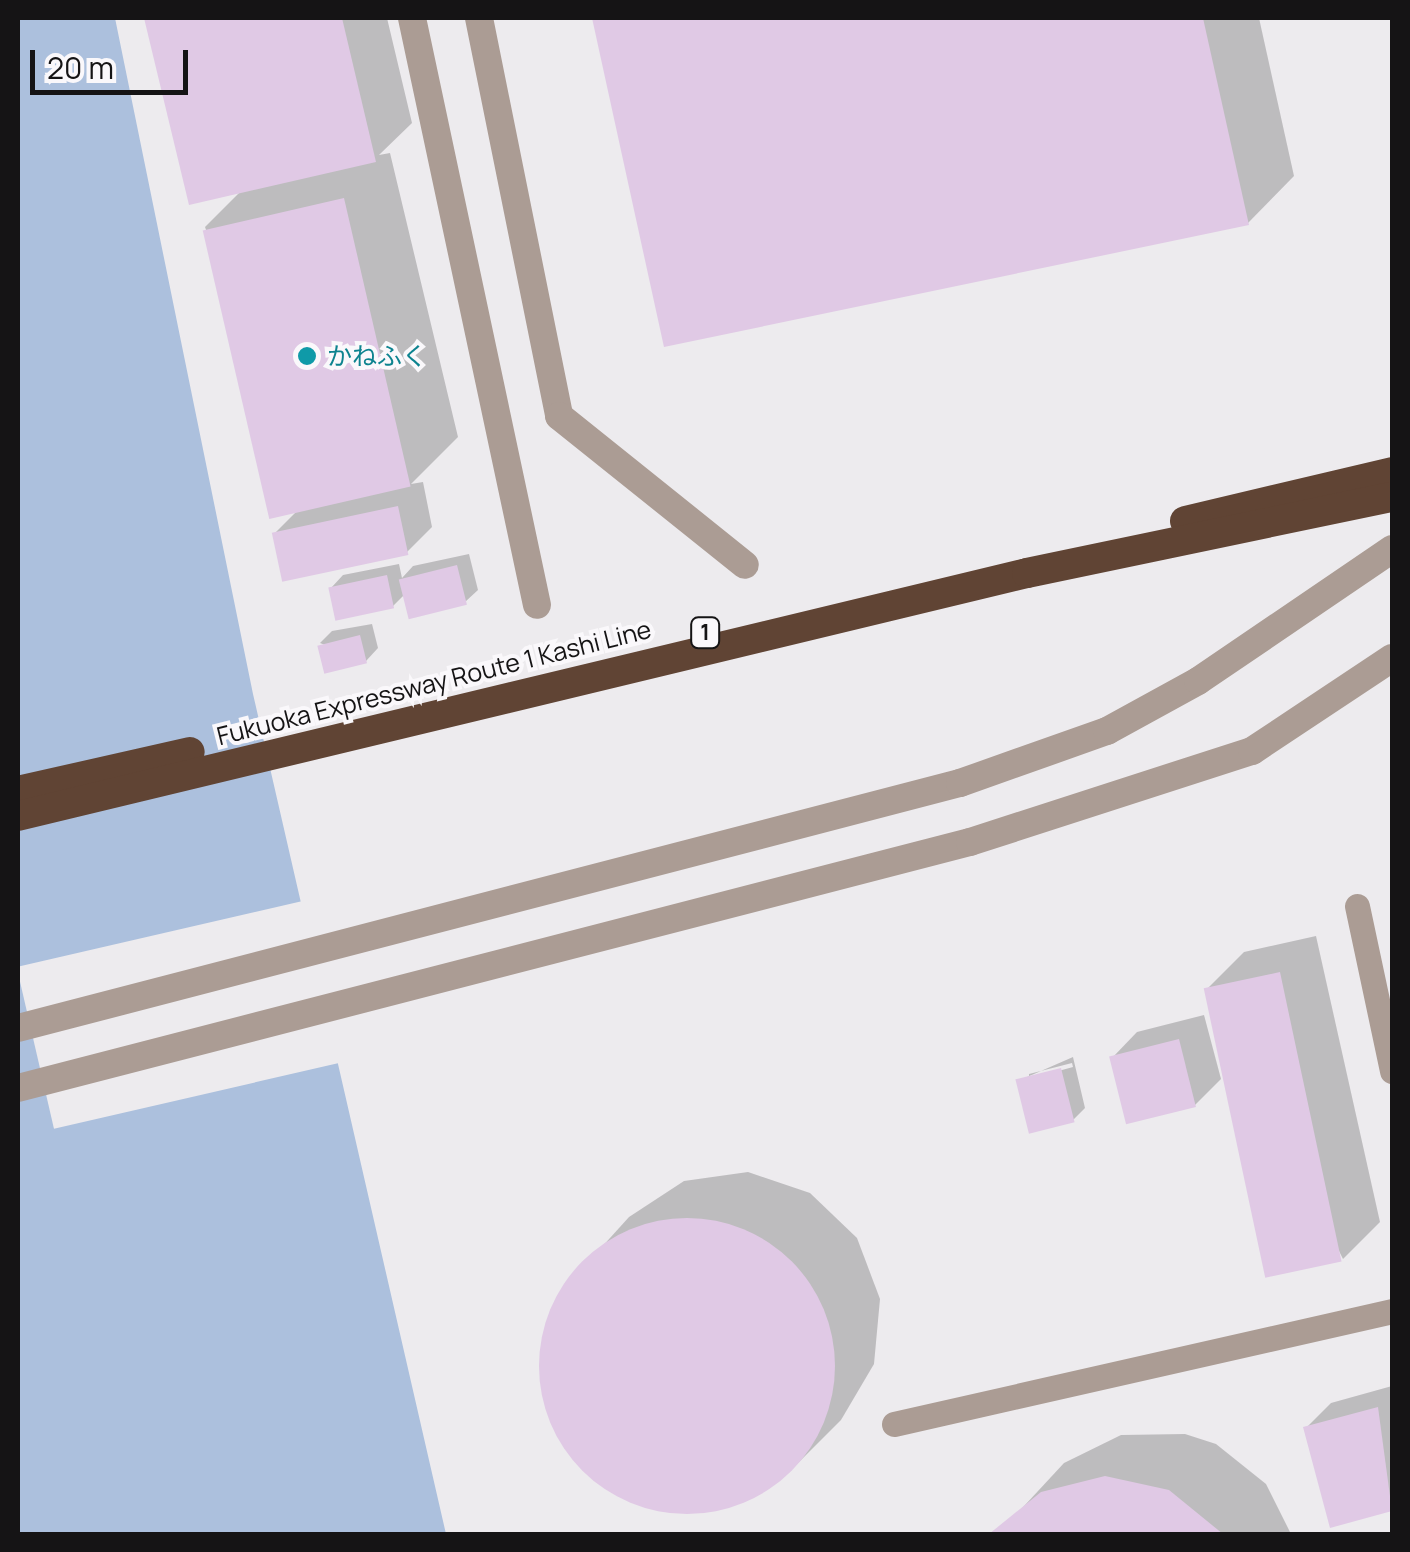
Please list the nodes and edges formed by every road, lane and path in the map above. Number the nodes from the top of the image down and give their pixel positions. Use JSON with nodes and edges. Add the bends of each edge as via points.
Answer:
{"nodes":[{"id":1,"x":412,"y":18,"type":"edge"},
{"id":2,"x":478,"y":18,"type":"edge"},
{"id":3,"x":1391,"y":484,"type":"edge"},
{"id":4,"x":1392,"y":549,"type":"edge"},
{"id":5,"x":745,"y":566,"type":"dead end"},
{"id":6,"x":537,"y":605,"type":"dead end"},
{"id":7,"x":1392,"y":658,"type":"edge"},
{"id":8,"x":18,"y":791,"type":"edge"},
{"id":9,"x":18,"y":816,"type":"edge"},
{"id":10,"x":1357,"y":906,"type":"dead end"},
{"id":11,"x":18,"y":1028,"type":"edge"},
{"id":12,"x":1392,"y":1071,"type":"edge"},
{"id":13,"x":18,"y":1088,"type":"edge"},
{"id":14,"x":1392,"y":1312,"type":"edge"},
{"id":15,"x":894,"y":1424,"type":"dead end"}],
"edges":[{"from":1,"to":6,"type":"street"},
{"from":2,"to":5,"type":"street","via":[[559,416]]},
{"from":3,"to":8,"type":"highway","name":"Fukuoka Expressway Route 1 Kashi Line","number":"1"},
{"from":3,"to":9,"type":"highway","name":"Fukuoka Expressway Route 1 Kashi Line","number":"1","via":[[1358,506],[1008,578]]},
{"from":4,"to":11,"type":"street","via":[[1198,681],[1107,731],[960,783]]},
{"from":7,"to":13,"type":"street","via":[[1252,751],[970,842]]},
{"from":10,"to":12,"type":"lane"},
{"from":14,"to":15,"type":"lane"}]}
